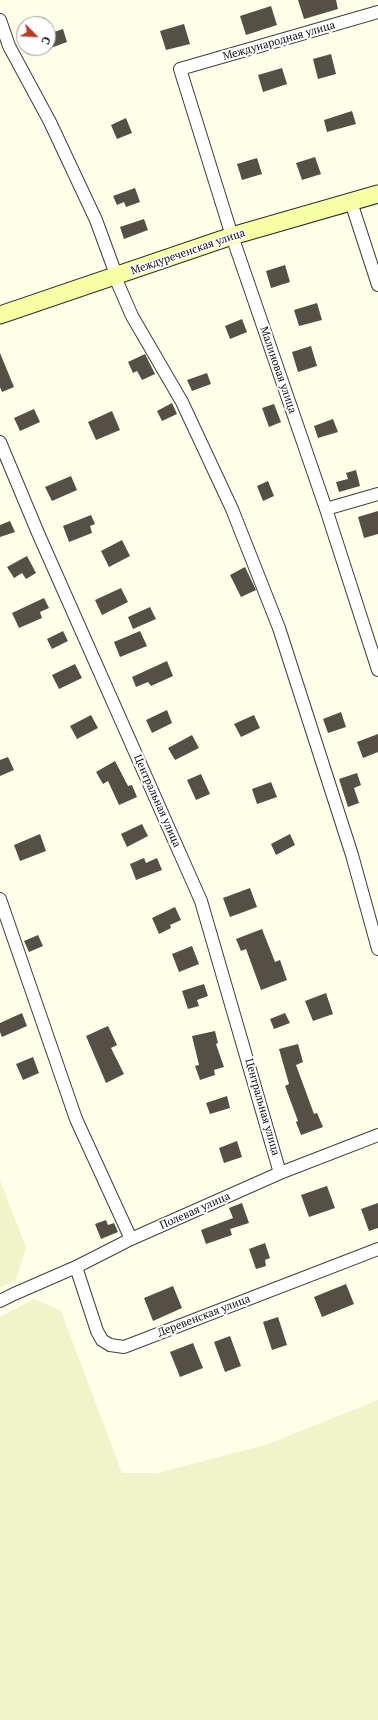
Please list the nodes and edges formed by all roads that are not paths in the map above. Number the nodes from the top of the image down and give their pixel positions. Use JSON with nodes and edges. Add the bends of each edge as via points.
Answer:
{"nodes":[{"id":1,"x":378,"y":12,"type":"edge"},
{"id":2,"x":0,"y":20,"type":"edge"},
{"id":3,"x":180,"y":70,"type":"joint"},
{"id":4,"x":378,"y":194,"type":"edge"},
{"id":5,"x":351,"y":202,"type":"junction"},
{"id":6,"x":232,"y":236,"type":"junction"},
{"id":7,"x":115,"y":277,"type":"junction"},
{"id":8,"x":378,"y":285,"type":"edge"},
{"id":9,"x":0,"y":315,"type":"edge"},
{"id":10,"x":0,"y":442,"type":"edge"},
{"id":11,"x":378,"y":494,"type":"edge"},
{"id":12,"x":326,"y":509,"type":"junction"},
{"id":13,"x":378,"y":670,"type":"edge"},
{"id":14,"x":0,"y":899,"type":"edge"},
{"id":15,"x":378,"y":949,"type":"edge"},
{"id":16,"x":378,"y":1135,"type":"edge"},
{"id":17,"x":280,"y":1173,"type":"junction"},
{"id":18,"x":131,"y":1239,"type":"junction"},
{"id":19,"x":378,"y":1249,"type":"edge"},
{"id":20,"x":76,"y":1267,"type":"junction"},
{"id":21,"x":0,"y":1301,"type":"edge"}],
"edges":[{"from":1,"to":3,"type":"street","name":"Международная улица"},
{"from":2,"to":7,"type":"street","via":[[10,46],[50,122],[96,220]]},
{"from":3,"to":6,"type":"street","name":"Малиновая улица"},
{"from":4,"to":5,"type":"street","name":"Междуреченская улица"},
{"from":5,"to":6,"type":"street","name":"Междуреченская улица"},
{"from":5,"to":8,"type":"street"},
{"from":6,"to":7,"type":"street","name":"Междуреченская улица"},
{"from":6,"to":12,"type":"street","name":"Малиновая улица"},
{"from":7,"to":9,"type":"street","name":"Междуреченская улица"},
{"from":7,"to":15,"type":"street","via":[[132,316],[186,409],[232,509],[279,628],[350,848]]},
{"from":10,"to":17,"type":"street","name":"Центральная улица","via":[[201,900]]},
{"from":11,"to":12,"type":"street"},
{"from":12,"to":13,"type":"street","name":"Малиновая улица"},
{"from":14,"to":18,"type":"street","via":[[76,1119]]},
{"from":16,"to":17,"type":"street","name":"Полевая улица"},
{"from":17,"to":18,"type":"street","name":"Полевая улица"},
{"from":18,"to":20,"type":"street","name":"Полевая улица"},
{"from":19,"to":20,"type":"street","name":"Деревенская улица","via":[[124,1347],[110,1345],[102,1340]]},
{"from":20,"to":21,"type":"street","name":"Полевая улица"}]}
